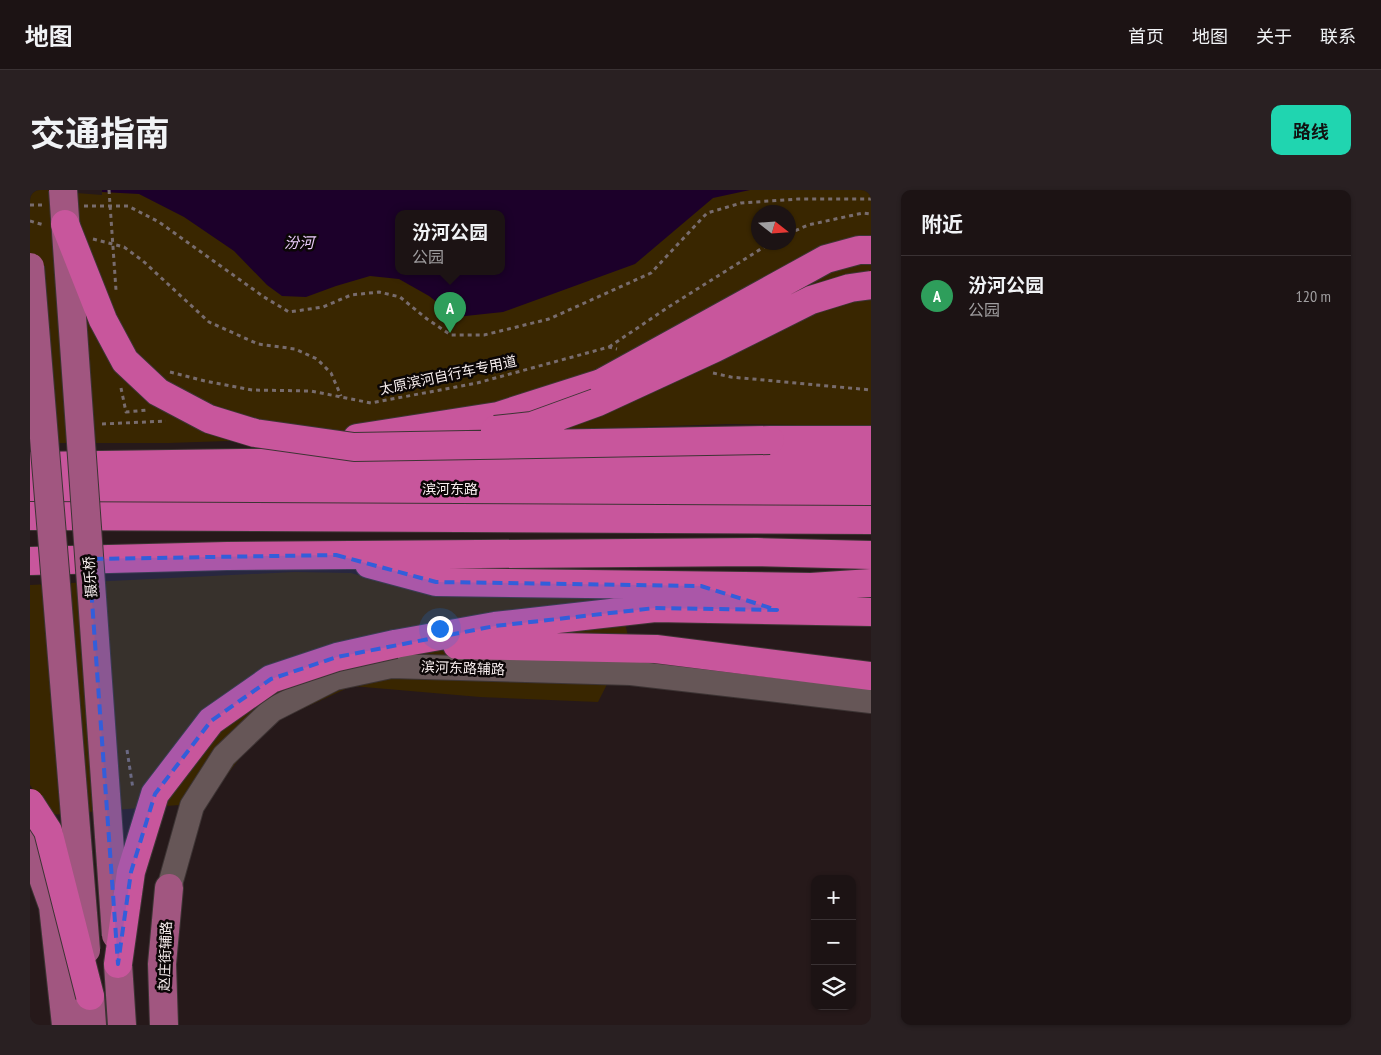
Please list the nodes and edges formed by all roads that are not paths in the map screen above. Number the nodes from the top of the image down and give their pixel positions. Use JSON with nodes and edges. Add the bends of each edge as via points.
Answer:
{"nodes":[{"id":1,"x":65,"y":215,"type":"edge"},
{"id":2,"x":871,"y":250,"type":"edge"},
{"id":3,"x":30,"y":267,"type":"edge"},
{"id":4,"x":871,"y":284,"type":"edge"},
{"id":5,"x":871,"y":440,"type":"edge"},
{"id":6,"x":345,"y":446,"type":"junction"},
{"id":7,"x":207,"y":463,"type":"junction"},
{"id":8,"x":871,"y":465,"type":"edge"},
{"id":9,"x":30,"y":466,"type":"edge"},
{"id":10,"x":30,"y":487,"type":"edge"},
{"id":11,"x":871,"y":491,"type":"edge"},
{"id":12,"x":30,"y":516,"type":"edge"},
{"id":13,"x":871,"y":520,"type":"edge"},
{"id":14,"x":336,"y":555,"type":"junction"},
{"id":15,"x":871,"y":555,"type":"edge"},
{"id":16,"x":30,"y":560,"type":"edge"},
{"id":17,"x":871,"y":583,"type":"edge"},
{"id":18,"x":701,"y":586,"type":"junction"},
{"id":19,"x":811,"y":599,"type":"junction"},
{"id":20,"x":777,"y":610,"type":"junction"},
{"id":21,"x":871,"y":612,"type":"edge"},
{"id":22,"x":395,"y":644,"type":"junction"},
{"id":23,"x":871,"y":676,"type":"edge"},
{"id":24,"x":871,"y":701,"type":"edge"},
{"id":25,"x":30,"y":802,"type":"edge"},
{"id":26,"x":30,"y":842,"type":"edge"},
{"id":27,"x":169,"y":888,"type":"joint"},
{"id":28,"x":118,"y":964,"type":"junction"},
{"id":29,"x":90,"y":996,"type":"junction"},
{"id":30,"x":66,"y":1025,"type":"edge"},
{"id":31,"x":92,"y":1025,"type":"edge"},
{"id":32,"x":122,"y":1025,"type":"edge"},
{"id":33,"x":164,"y":1025,"type":"edge"}],
"edges":[{"from":1,"to":6,"type":"highway","bridge":true,"via":[[102,320],[125,361],[158,392],[209,419],[255,433]]},
{"from":1,"to":28,"type":"main road","name":"摄乐桥","bridge":true},
{"from":2,"to":7,"type":"highway","bridge":true,"via":[[826,259],[600,383],[498,416]]},
{"from":3,"to":29,"type":"main road","bridge":true},
{"from":4,"to":6,"type":"highway","bridge":true,"via":[[810,300],[598,402],[532,426]]},
{"from":5,"to":6,"type":"highway","bridge":true},
{"from":7,"to":8,"type":"highway"},
{"from":7,"to":9,"type":"highway"},
{"from":10,"to":11,"type":"highway","name":"滨河东路"},
{"from":12,"to":13,"type":"highway","name":"滨河东路"},
{"from":14,"to":15,"type":"highway","via":[[747,552]]},
{"from":14,"to":16,"type":"highway"},
{"from":14,"to":18,"type":"highway","via":[[436,582]]},
{"from":17,"to":19,"type":"highway"},
{"from":18,"to":19,"type":"highway"},
{"from":18,"to":20,"type":"highway"},
{"from":19,"to":20,"type":"highway"},
{"from":19,"to":21,"type":"highway"},
{"from":20,"to":22,"type":"highway","via":[[655,608],[495,626]]},
{"from":22,"to":23,"type":"highway","via":[[656,650]]},
{"from":22,"to":28,"type":"highway","bridge":true,"via":[[337,657],[271,679],[211,721],[156,794],[131,872]]},
{"from":24,"to":27,"type":"street","name":"滨河东路辅路","via":[[631,674],[391,666],[334,678],[272,710],[224,756],[192,806]]},
{"from":25,"to":29,"type":"highway","bridge":true,"via":[[48,831]]},
{"from":26,"to":30,"type":"main road","via":[[53,906]]},
{"from":27,"to":33,"type":"main road","name":"赵庄街辅路","via":[[162,964]]},
{"from":28,"to":32,"type":"main road","name":"摄乐桥"},
{"from":29,"to":31,"type":"main road"}]}
